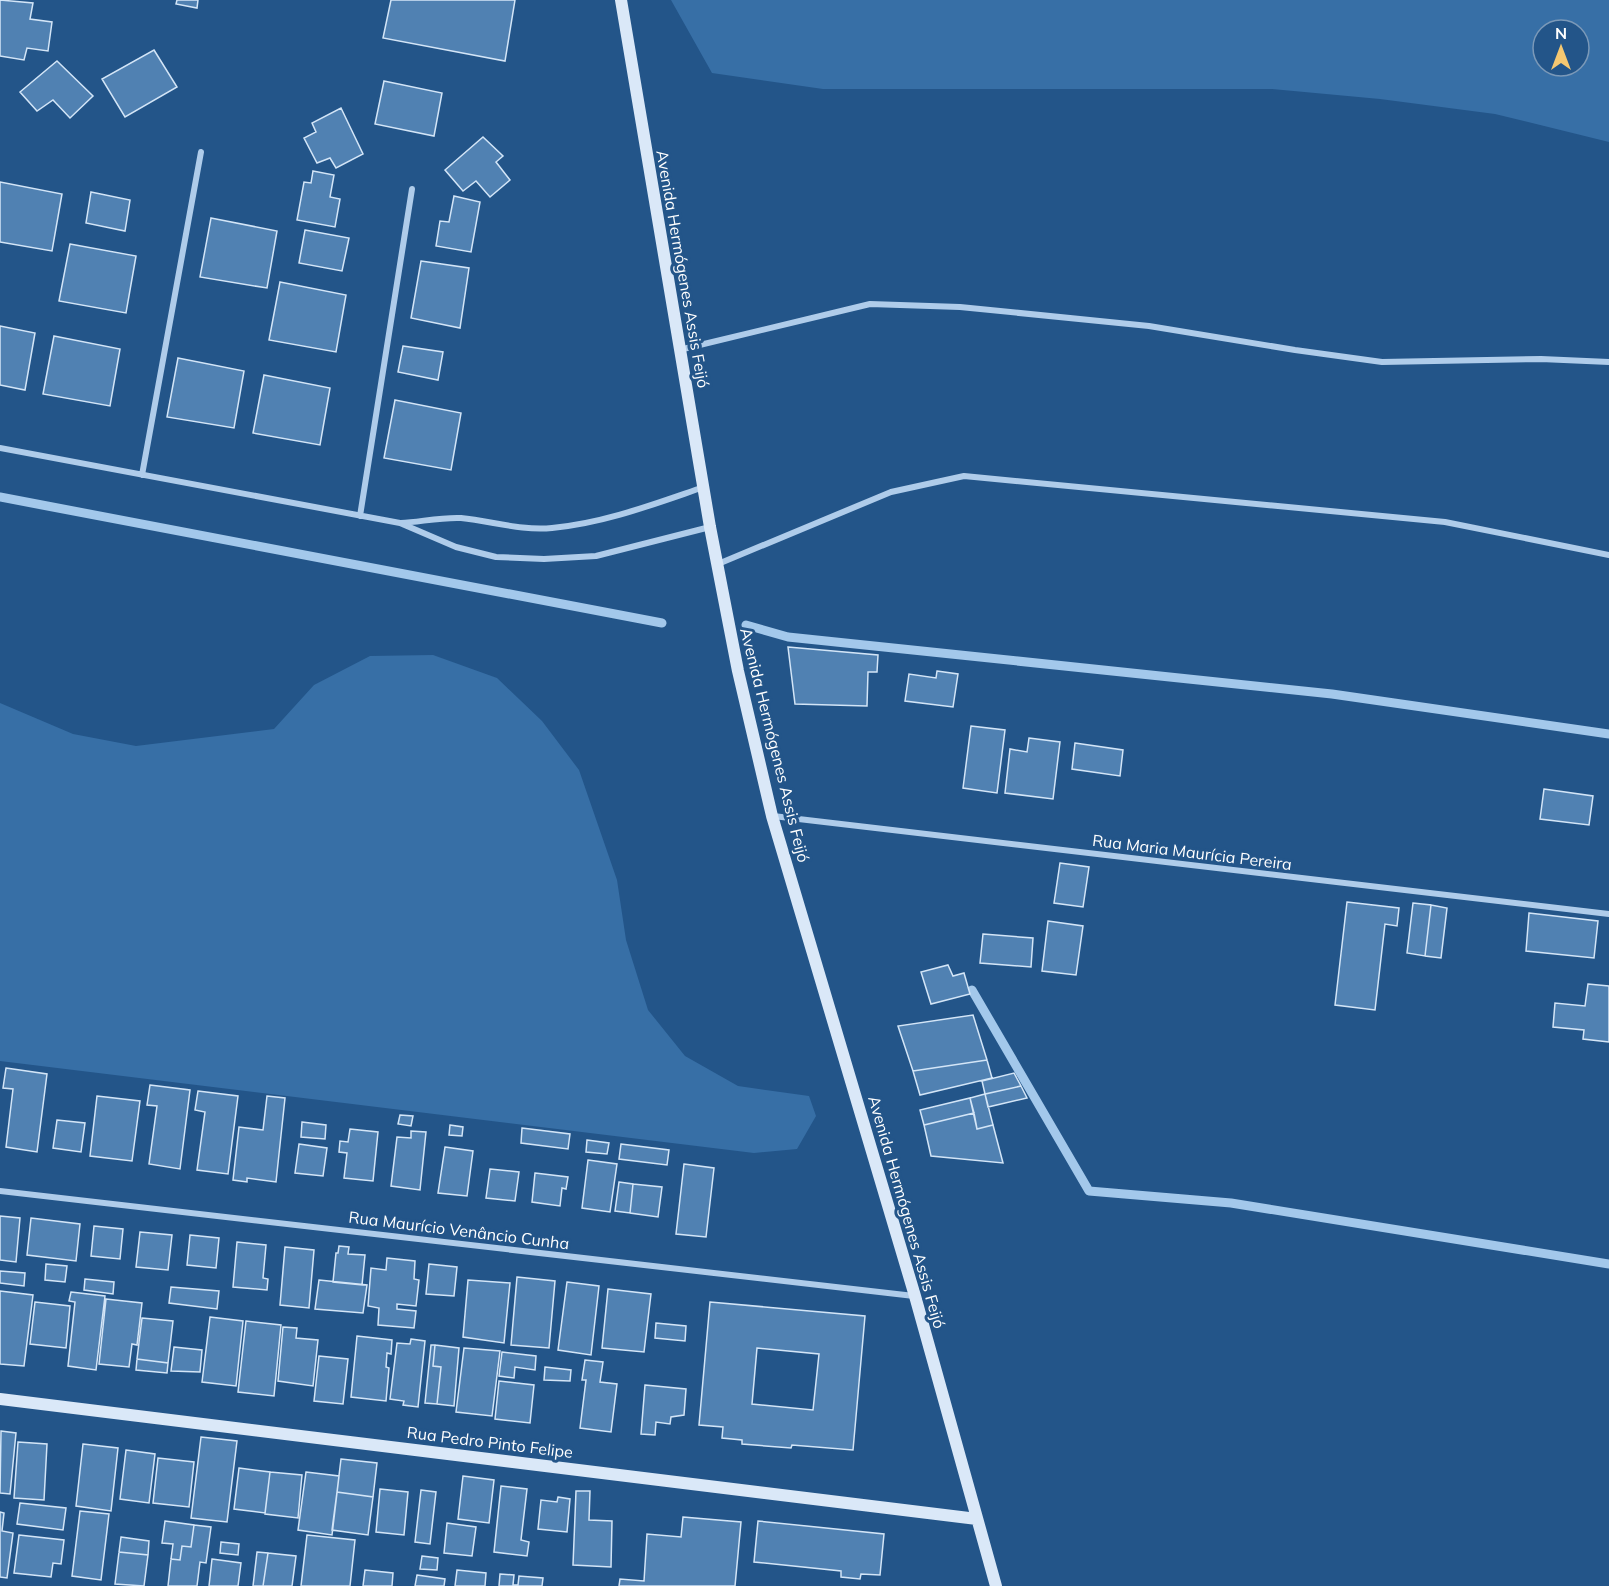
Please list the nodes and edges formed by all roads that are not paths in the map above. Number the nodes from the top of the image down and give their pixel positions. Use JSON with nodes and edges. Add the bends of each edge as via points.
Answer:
{"nodes":[{"id":1,"x":621,"y":0,"type":"edge"},
{"id":2,"x":201,"y":152,"type":"dead end"},
{"id":3,"x":412,"y":189,"type":"dead end"},
{"id":4,"x":679,"y":350,"type":"junction"},
{"id":5,"x":1609,"y":362,"type":"edge"},
{"id":6,"x":0,"y":448,"type":"edge"},
{"id":7,"x":142,"y":475,"type":"junction"},
{"id":8,"x":704,"y":487,"type":"junction"},
{"id":9,"x":360,"y":516,"type":"junction"},
{"id":10,"x":400,"y":524,"type":"junction"},
{"id":11,"x":710,"y":527,"type":"junction"},
{"id":12,"x":1609,"y":555,"type":"edge"},
{"id":13,"x":717,"y":565,"type":"junction"},
{"id":14,"x":772,"y":816,"type":"junction"},
{"id":15,"x":1609,"y":914,"type":"edge"},
{"id":16,"x":0,"y":1191,"type":"edge"},
{"id":17,"x":915,"y":1296,"type":"junction"},
{"id":18,"x":0,"y":1399,"type":"edge"},
{"id":19,"x":977,"y":1519,"type":"junction"},
{"id":20,"x":996,"y":1586,"type":"edge"}],
"edges":[{"from":1,"to":4,"type":"main road","name":"Avenida Hermógenes Assis Feijó"},
{"from":2,"to":7,"type":"street"},
{"from":3,"to":9,"type":"street"},
{"from":4,"to":5,"type":"street","via":[[870,304],[960,307],[1149,326],[1382,362]]},
{"from":4,"to":8,"type":"main road","name":"Avenida Hermógenes Assis Feijó"},
{"from":6,"to":7,"type":"street"},
{"from":7,"to":9,"type":"street"},
{"from":8,"to":10,"type":"street","via":[[624,514],[551,528],[513,528],[459,518]]},
{"from":8,"to":11,"type":"main road","name":"Avenida Hermógenes Assis Feijó"},
{"from":9,"to":10,"type":"street"},
{"from":10,"to":11,"type":"street","via":[[456,547],[496,557],[543,559],[596,555]]},
{"from":11,"to":13,"type":"main road","name":"Avenida Hermógenes Assis Feijó"},
{"from":12,"to":13,"type":"street","via":[[1445,522],[964,476],[891,492]]},
{"from":13,"to":14,"type":"main road","name":"Avenida Hermógenes Assis Feijó"},
{"from":14,"to":15,"type":"street","name":"Rua Maria Maurícia Pereira"},
{"from":14,"to":17,"type":"main road","name":"Avenida Hermógenes Assis Feijó"},
{"from":16,"to":17,"type":"street","name":"Rua Maurício Venâncio Cunha"},
{"from":17,"to":19,"type":"main road","name":"Avenida Hermógenes Assis Feijó"},
{"from":18,"to":19,"type":"main road","name":"Rua Pedro Pinto Felipe"},
{"from":19,"to":20,"type":"main road","name":"Avenida Hermógenes Assis Feijó"}]}
